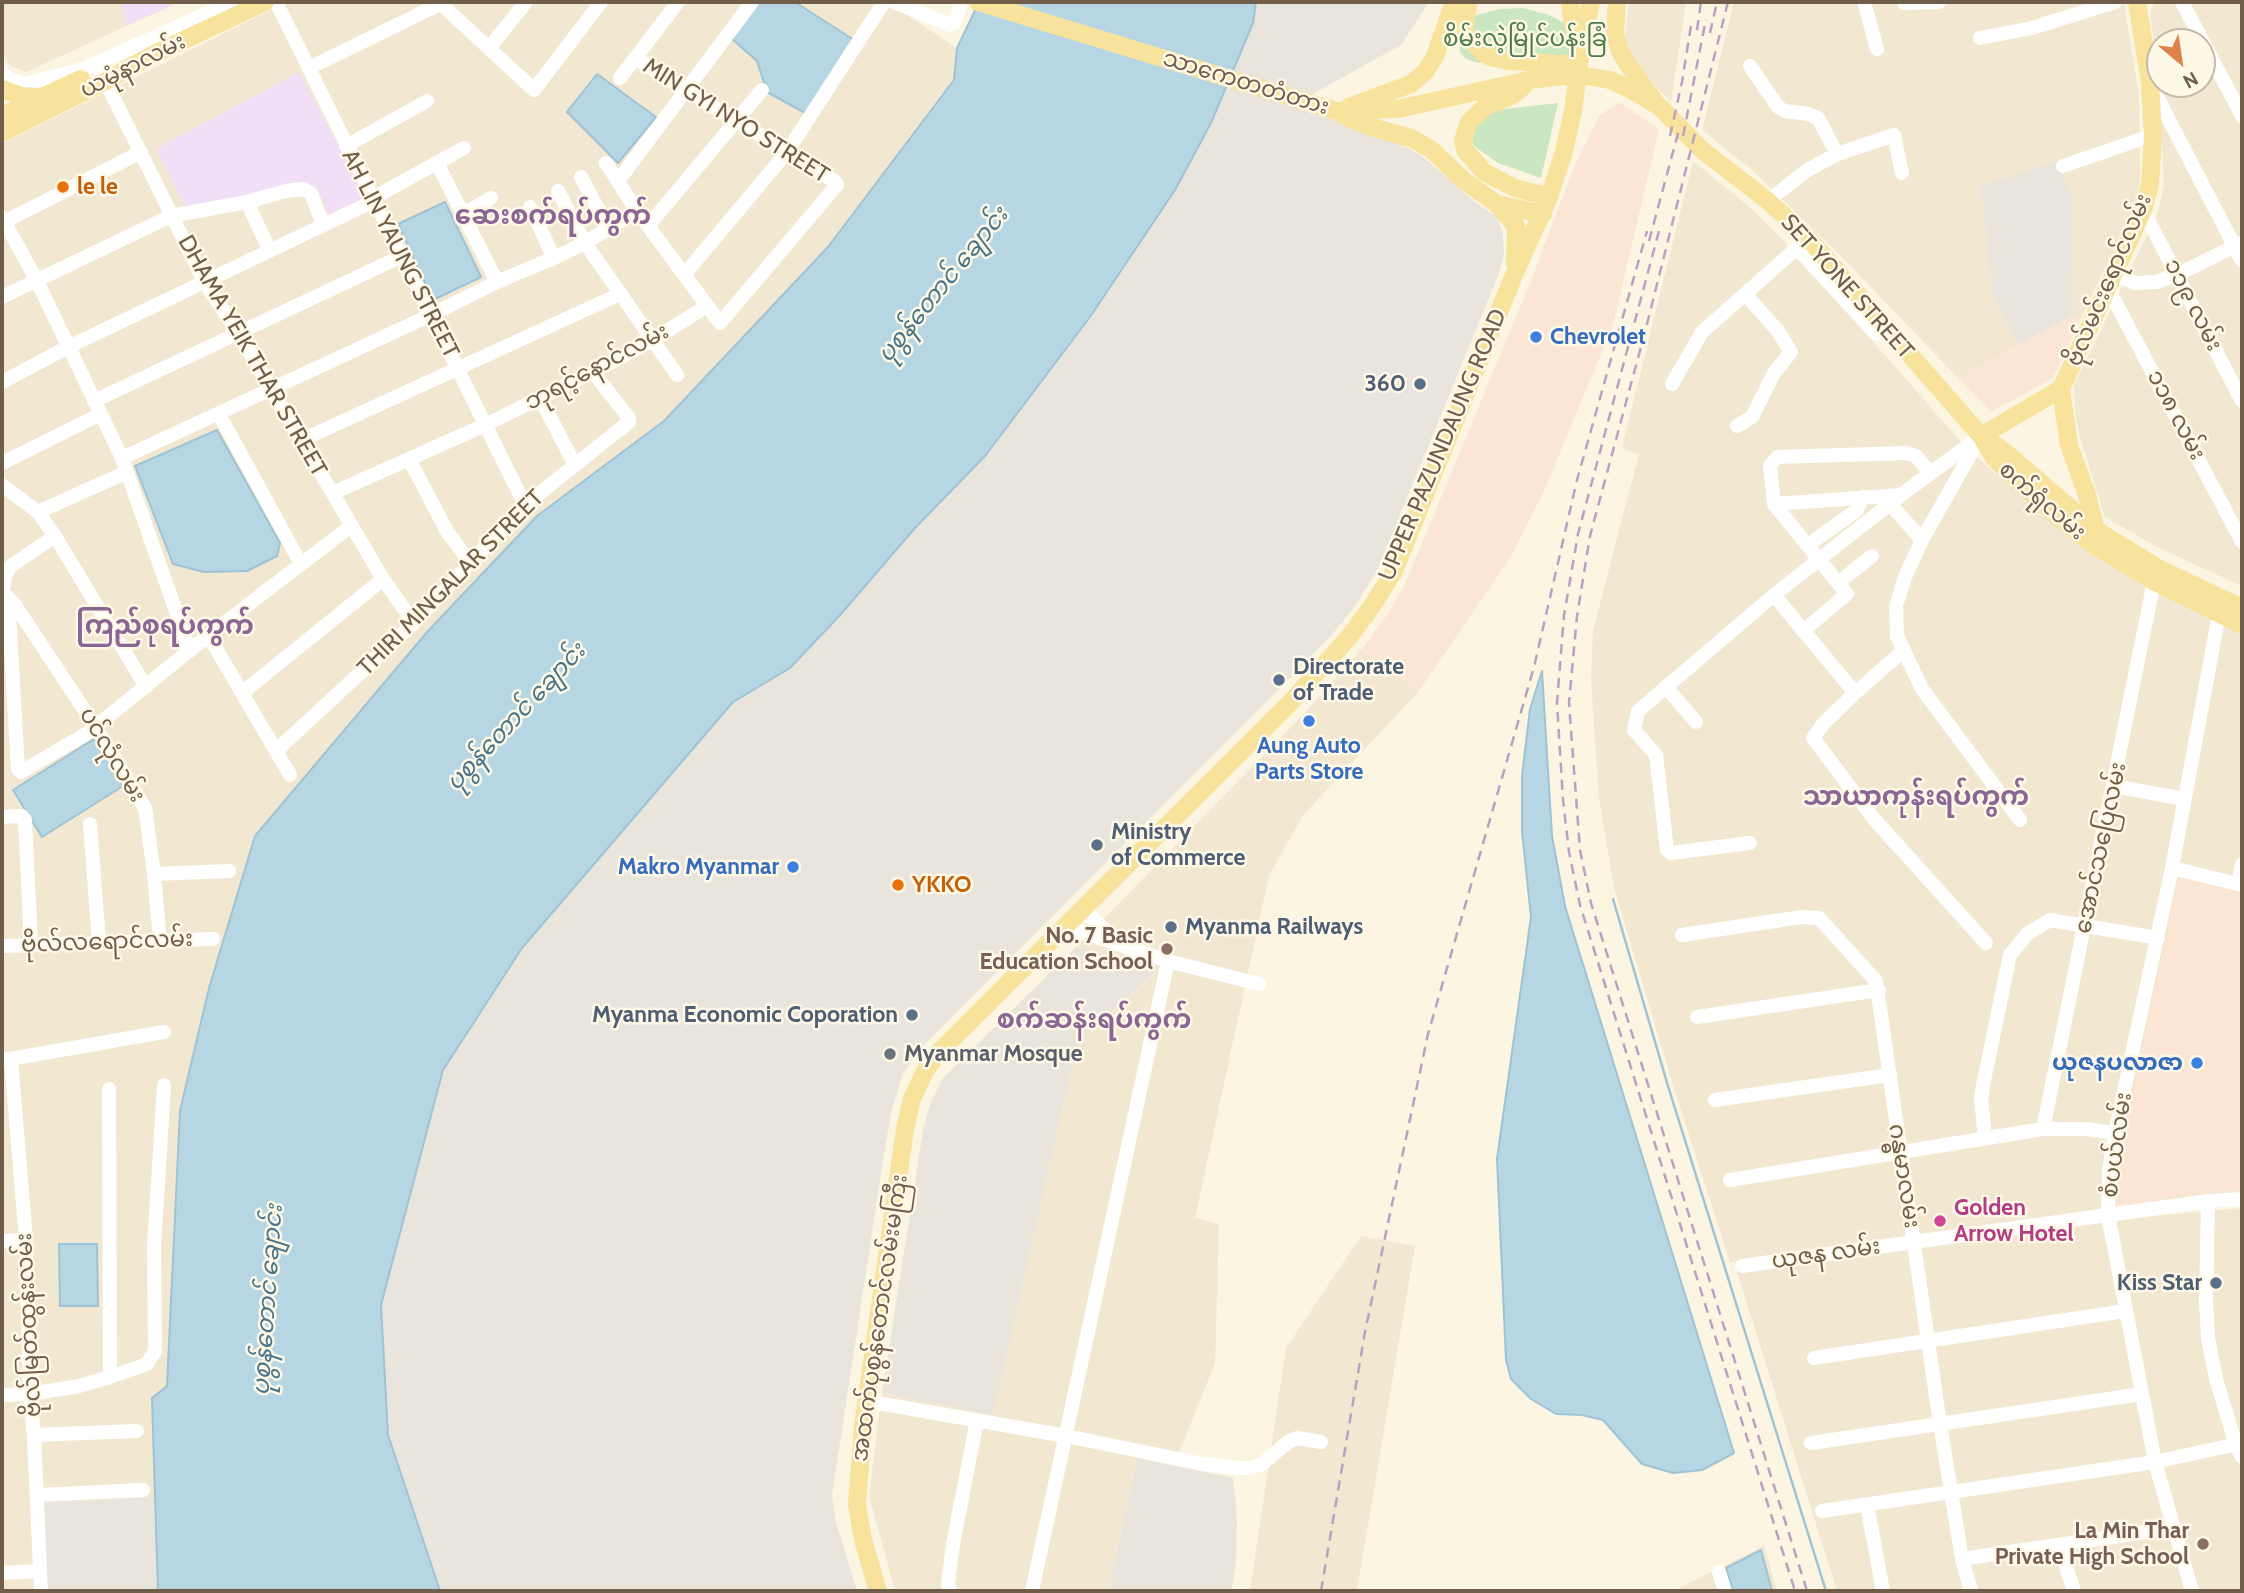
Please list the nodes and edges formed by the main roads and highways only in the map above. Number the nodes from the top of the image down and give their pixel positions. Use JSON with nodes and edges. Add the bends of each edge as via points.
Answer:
{"nodes":[{"id":1,"x":265,"y":2,"type":"edge"},
{"id":2,"x":978,"y":2,"type":"edge"},
{"id":3,"x":1454,"y":2,"type":"edge"},
{"id":4,"x":1469,"y":2,"type":"edge"},
{"id":5,"x":1570,"y":2,"type":"edge"},
{"id":6,"x":1591,"y":2,"type":"edge"},
{"id":7,"x":1617,"y":2,"type":"edge"},
{"id":8,"x":2137,"y":2,"type":"edge"},
{"id":9,"x":1582,"y":43,"type":"junction"},
{"id":10,"x":1581,"y":75,"type":"junction"},
{"id":11,"x":1529,"y":80,"type":"junction"},
{"id":12,"x":2,"y":89,"type":"edge"},
{"id":13,"x":42,"y":104,"type":"junction"},
{"id":14,"x":1660,"y":107,"type":"junction"},
{"id":15,"x":1336,"y":111,"type":"junction"},
{"id":16,"x":2,"y":116,"type":"edge"},
{"id":17,"x":2,"y":132,"type":"edge"},
{"id":18,"x":1702,"y":150,"type":"joint"},
{"id":19,"x":1497,"y":204,"type":"junction"},
{"id":20,"x":1546,"y":205,"type":"junction"},
{"id":21,"x":1514,"y":275,"type":"junction"},
{"id":22,"x":2061,"y":389,"type":"junction"},
{"id":23,"x":1981,"y":436,"type":"junction"},
{"id":24,"x":2092,"y":536,"type":"junction"},
{"id":25,"x":2156,"y":575,"type":"junction"},
{"id":26,"x":2242,"y":608,"type":"edge"},
{"id":27,"x":2242,"y":625,"type":"edge"},
{"id":28,"x":939,"y":1052,"type":"joint"},
{"id":29,"x":878,"y":1591,"type":"edge"}],
"edges":[{"from":1,"to":13,"type":"main road","name":"ယမုံနာလမ်း","via":[[154,54],[101,72]]},
{"from":2,"to":15,"type":"main road","name":"သာကေတတံတား"},
{"from":3,"to":15,"type":"main road","via":[[1425,72],[1397,91]]},
{"from":4,"to":10,"type":"main road","via":[[1466,34],[1482,52],[1508,61],[1566,64]]},
{"from":5,"to":9,"type":"main road","via":[[1573,26]]},
{"from":6,"to":9,"type":"main road"},
{"from":7,"to":14,"type":"main road","via":[[1619,49]]},
{"from":8,"to":22,"type":"main road","name":"ဗိုလ်မင်းရောင်လမ်း","via":[[2150,83],[2150,185],[2143,210]]},
{"from":9,"to":20,"type":"main road","via":[[1573,111]]},
{"from":10,"to":11,"type":"main road","name":"သာကေတတံတား"},
{"from":10,"to":14,"type":"main road","name":"သာကေတတံတား","via":[[1610,80]]},
{"from":11,"to":15,"type":"main road","name":"သာကေတတံတား","via":[[1398,109]]},
{"from":11,"to":20,"type":"main road","via":[[1513,95],[1474,117],[1463,140],[1465,150],[1484,172]]},
{"from":12,"to":13,"type":"main road"},
{"from":13,"to":16,"type":"main road"},
{"from":13,"to":17,"type":"main road"},
{"from":14,"to":18,"type":"main road","name":"သာကေတတံတား"},
{"from":15,"to":19,"type":"main road","via":[[1432,150],[1462,180]]},
{"from":18,"to":23,"type":"main road","name":"SET YONE STREET","via":[[1808,238]]},
{"from":19,"to":20,"type":"main road"},
{"from":19,"to":21,"type":"main road","via":[[1516,226]]},
{"from":20,"to":21,"type":"main road","name":"UPPER PAZUNDAUNG ROAD"},
{"from":21,"to":28,"type":"main road","name":"UPPER PAZUNDAUNG ROAD","via":[[1392,573],[1350,636],[1289,704]]},
{"from":22,"to":23,"type":"main road","name":"ဗိုလ်မင်းရောင်လမ်း"},
{"from":22,"to":24,"type":"main road","name":"ဗိုလ်မင်းရောင်လမ်း","via":[[2069,445],[2087,495]]},
{"from":23,"to":24,"type":"main road","name":"စက်ရုံလမ်း","via":[[1995,459],[2039,500]]},
{"from":24,"to":25,"type":"main road","name":"စက်ရုံလမ်း"},
{"from":25,"to":26,"type":"main road","name":"စက်ရုံလမ်း"},
{"from":25,"to":27,"type":"main road","name":"စက်ရုံလမ်း"},
{"from":28,"to":29,"type":"main road","name":"အထက်ပုစွန်တောင်လမ်းမကြီး","via":[[920,1080],[905,1129],[866,1401],[856,1504]]}]}
